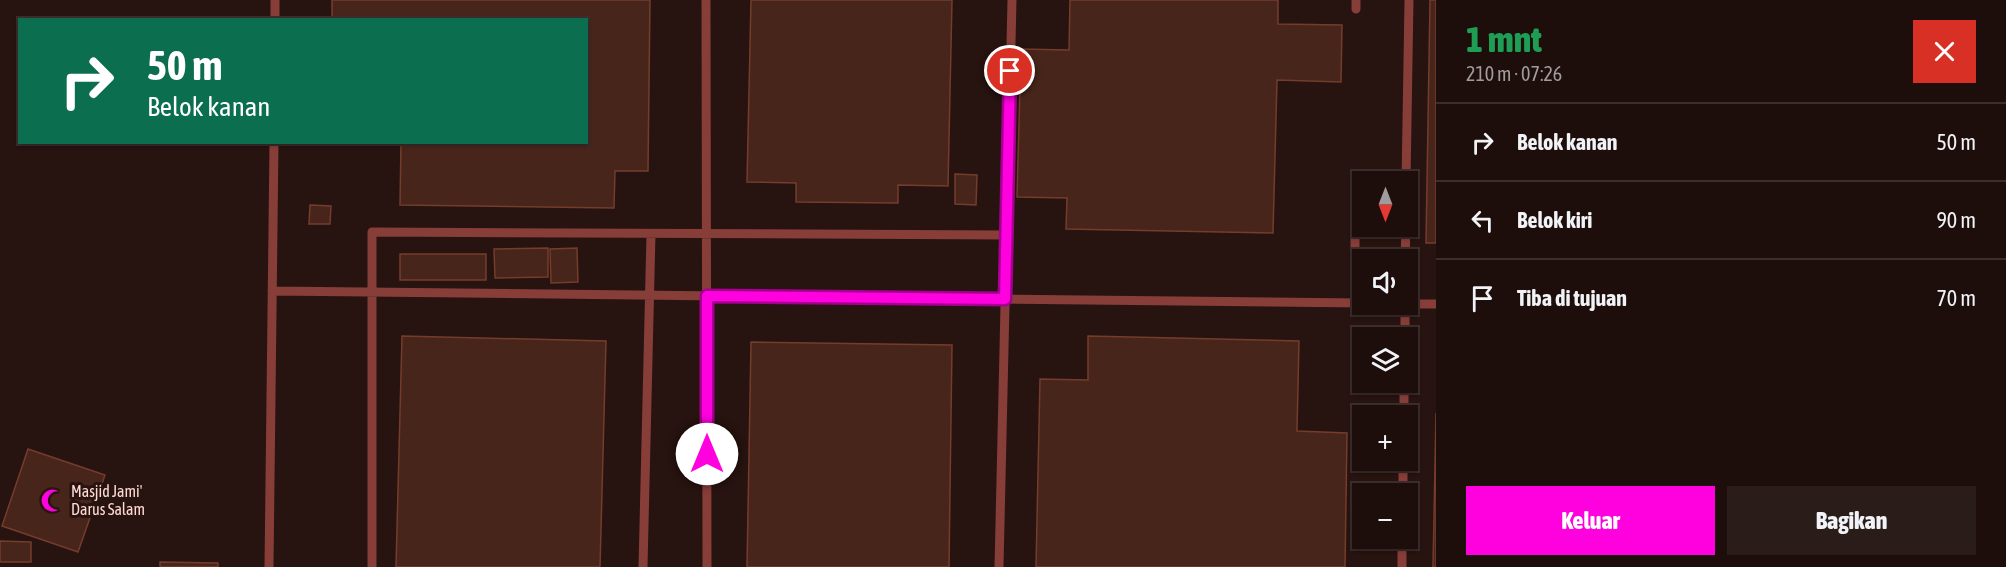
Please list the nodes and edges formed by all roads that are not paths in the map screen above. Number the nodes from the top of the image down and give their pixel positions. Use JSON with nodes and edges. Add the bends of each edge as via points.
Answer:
{"nodes":[{"id":1,"x":275,"y":0,"type":"edge"},
{"id":2,"x":706,"y":0,"type":"edge"},
{"id":3,"x":1012,"y":0,"type":"edge"},
{"id":4,"x":1409,"y":0,"type":"edge"},
{"id":5,"x":275,"y":18,"type":"edge"},
{"id":6,"x":274,"y":144,"type":"edge"},
{"id":7,"x":1406,"y":171,"type":"edge"},
{"id":8,"x":651,"y":234,"type":"junction"},
{"id":9,"x":707,"y":234,"type":"junction"},
{"id":10,"x":1007,"y":235,"type":"junction"},
{"id":11,"x":272,"y":291,"type":"junction"},
{"id":12,"x":372,"y":293,"type":"junction"},
{"id":13,"x":650,"y":296,"type":"junction"},
{"id":14,"x":707,"y":296,"type":"junction"},
{"id":15,"x":1005,"y":299,"type":"junction"},
{"id":16,"x":1352,"y":303,"type":"edge"},
{"id":17,"x":1418,"y":304,"type":"edge"},
{"id":18,"x":1436,"y":304,"type":"edge"},
{"id":19,"x":1402,"y":549,"type":"edge"},
{"id":20,"x":269,"y":567,"type":"edge"},
{"id":21,"x":372,"y":567,"type":"edge"},
{"id":22,"x":643,"y":567,"type":"edge"},
{"id":23,"x":707,"y":567,"type":"edge"},
{"id":24,"x":999,"y":567,"type":"edge"},
{"id":25,"x":1402,"y":567,"type":"edge"}],
"edges":[{"from":1,"to":5,"type":"lane"},
{"from":2,"to":9,"type":"lane"},
{"from":3,"to":10,"type":"lane"},
{"from":4,"to":7,"type":"lane"},
{"from":6,"to":11,"type":"lane"},
{"from":8,"to":9,"type":"lane"},
{"from":8,"to":12,"type":"lane","via":[[372,232]]},
{"from":8,"to":13,"type":"lane"},
{"from":9,"to":10,"type":"lane"},
{"from":9,"to":14,"type":"lane"},
{"from":10,"to":15,"type":"lane"},
{"from":11,"to":12,"type":"lane"},
{"from":11,"to":20,"type":"lane"},
{"from":12,"to":13,"type":"lane"},
{"from":12,"to":21,"type":"lane"},
{"from":13,"to":14,"type":"lane"},
{"from":13,"to":22,"type":"lane"},
{"from":14,"to":15,"type":"lane"},
{"from":14,"to":23,"type":"lane"},
{"from":15,"to":16,"type":"lane"},
{"from":15,"to":24,"type":"lane"},
{"from":17,"to":18,"type":"lane"},
{"from":19,"to":25,"type":"lane"}]}
